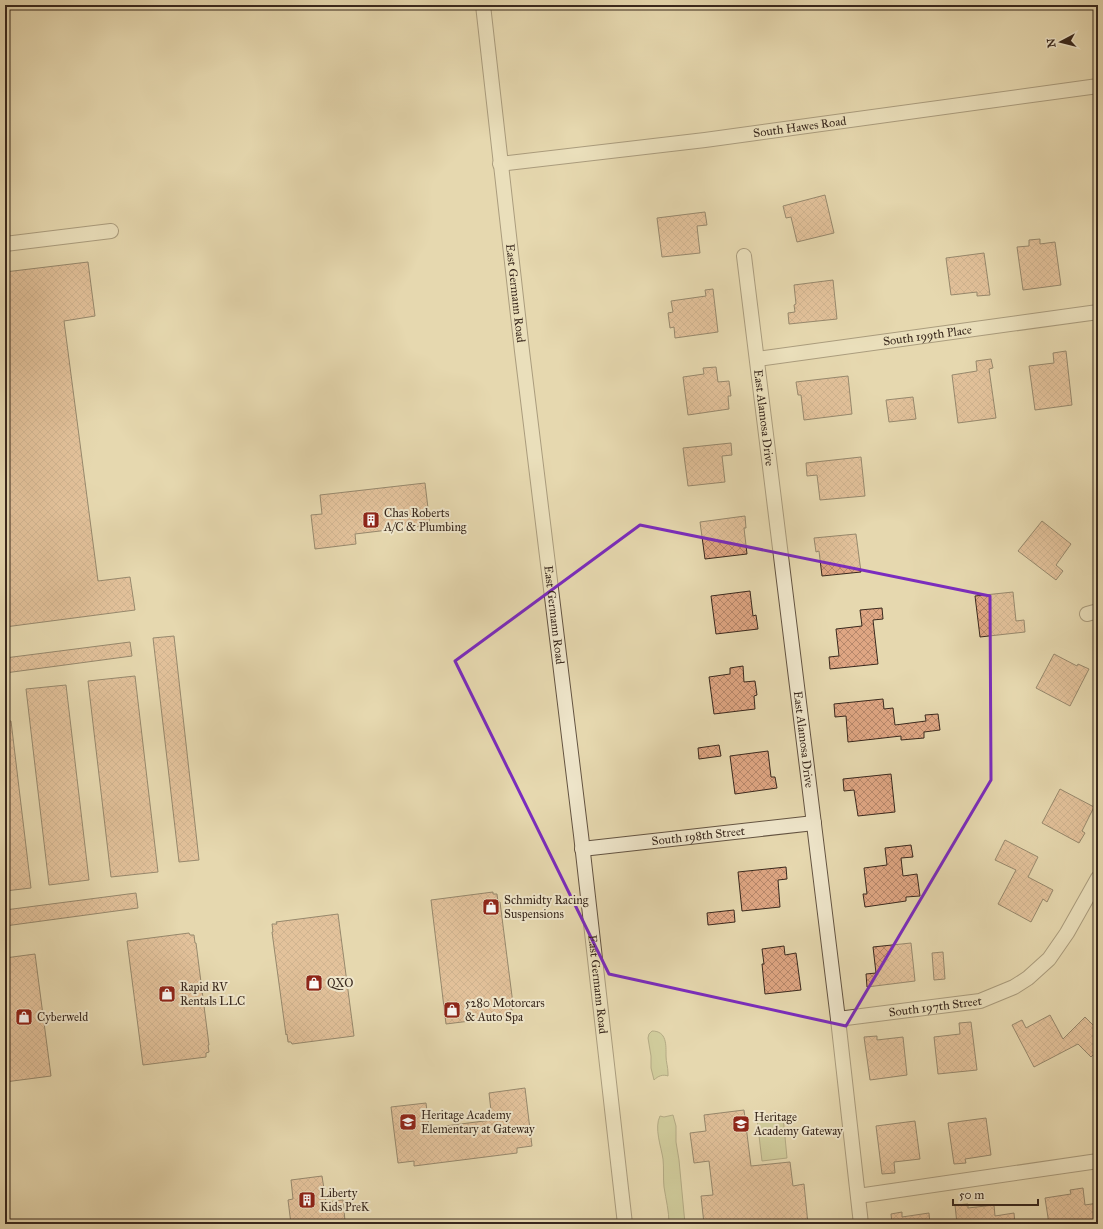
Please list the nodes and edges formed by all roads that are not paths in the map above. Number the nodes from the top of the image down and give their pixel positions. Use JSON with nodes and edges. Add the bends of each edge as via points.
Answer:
{"nodes":[{"id":1,"x":482,"y":5,"type":"edge"},
{"id":2,"x":1098,"y":86,"type":"edge"},
{"id":3,"x":500,"y":164,"type":"junction"},
{"id":4,"x":111,"y":231,"type":"dead end"},
{"id":5,"x":5,"y":244,"type":"edge"},
{"id":6,"x":744,"y":256,"type":"dead end"},
{"id":7,"x":1098,"y":312,"type":"edge"},
{"id":8,"x":757,"y":359,"type":"junction"},
{"id":9,"x":814,"y":823,"type":"junction"},
{"id":10,"x":582,"y":849,"type":"junction"},
{"id":11,"x":1098,"y":878,"type":"edge"},
{"id":12,"x":838,"y":1019,"type":"junction"},
{"id":13,"x":1098,"y":1161,"type":"edge"},
{"id":14,"x":858,"y":1196,"type":"junction"},
{"id":15,"x":625,"y":1224,"type":"edge"},
{"id":16,"x":861,"y":1224,"type":"edge"}],
"edges":[{"from":1,"to":3,"type":"street","name":"East Germann Road"},
{"from":2,"to":3,"type":"street","name":"South Hawes Road","via":[[705,140]]},
{"from":3,"to":10,"type":"street","name":"East Germann Road"},
{"from":4,"to":5,"type":"street"},
{"from":6,"to":8,"type":"street","name":"East Alamosa Drive"},
{"from":7,"to":8,"type":"street","name":"South 199th Place"},
{"from":8,"to":9,"type":"street","name":"East Alamosa Drive"},
{"from":9,"to":10,"type":"street","name":"South 198th Street"},
{"from":9,"to":12,"type":"street","name":"East Alamosa Drive"},
{"from":10,"to":15,"type":"street","name":"East Germann Road"},
{"from":11,"to":12,"type":"street","name":"South 197th Street","via":[[1049,959],[1014,987],[980,1001]]},
{"from":12,"to":14,"type":"street","name":"East Alamosa Drive"},
{"from":13,"to":14,"type":"street"},
{"from":14,"to":16,"type":"street","name":"East Alamosa Drive"}]}
